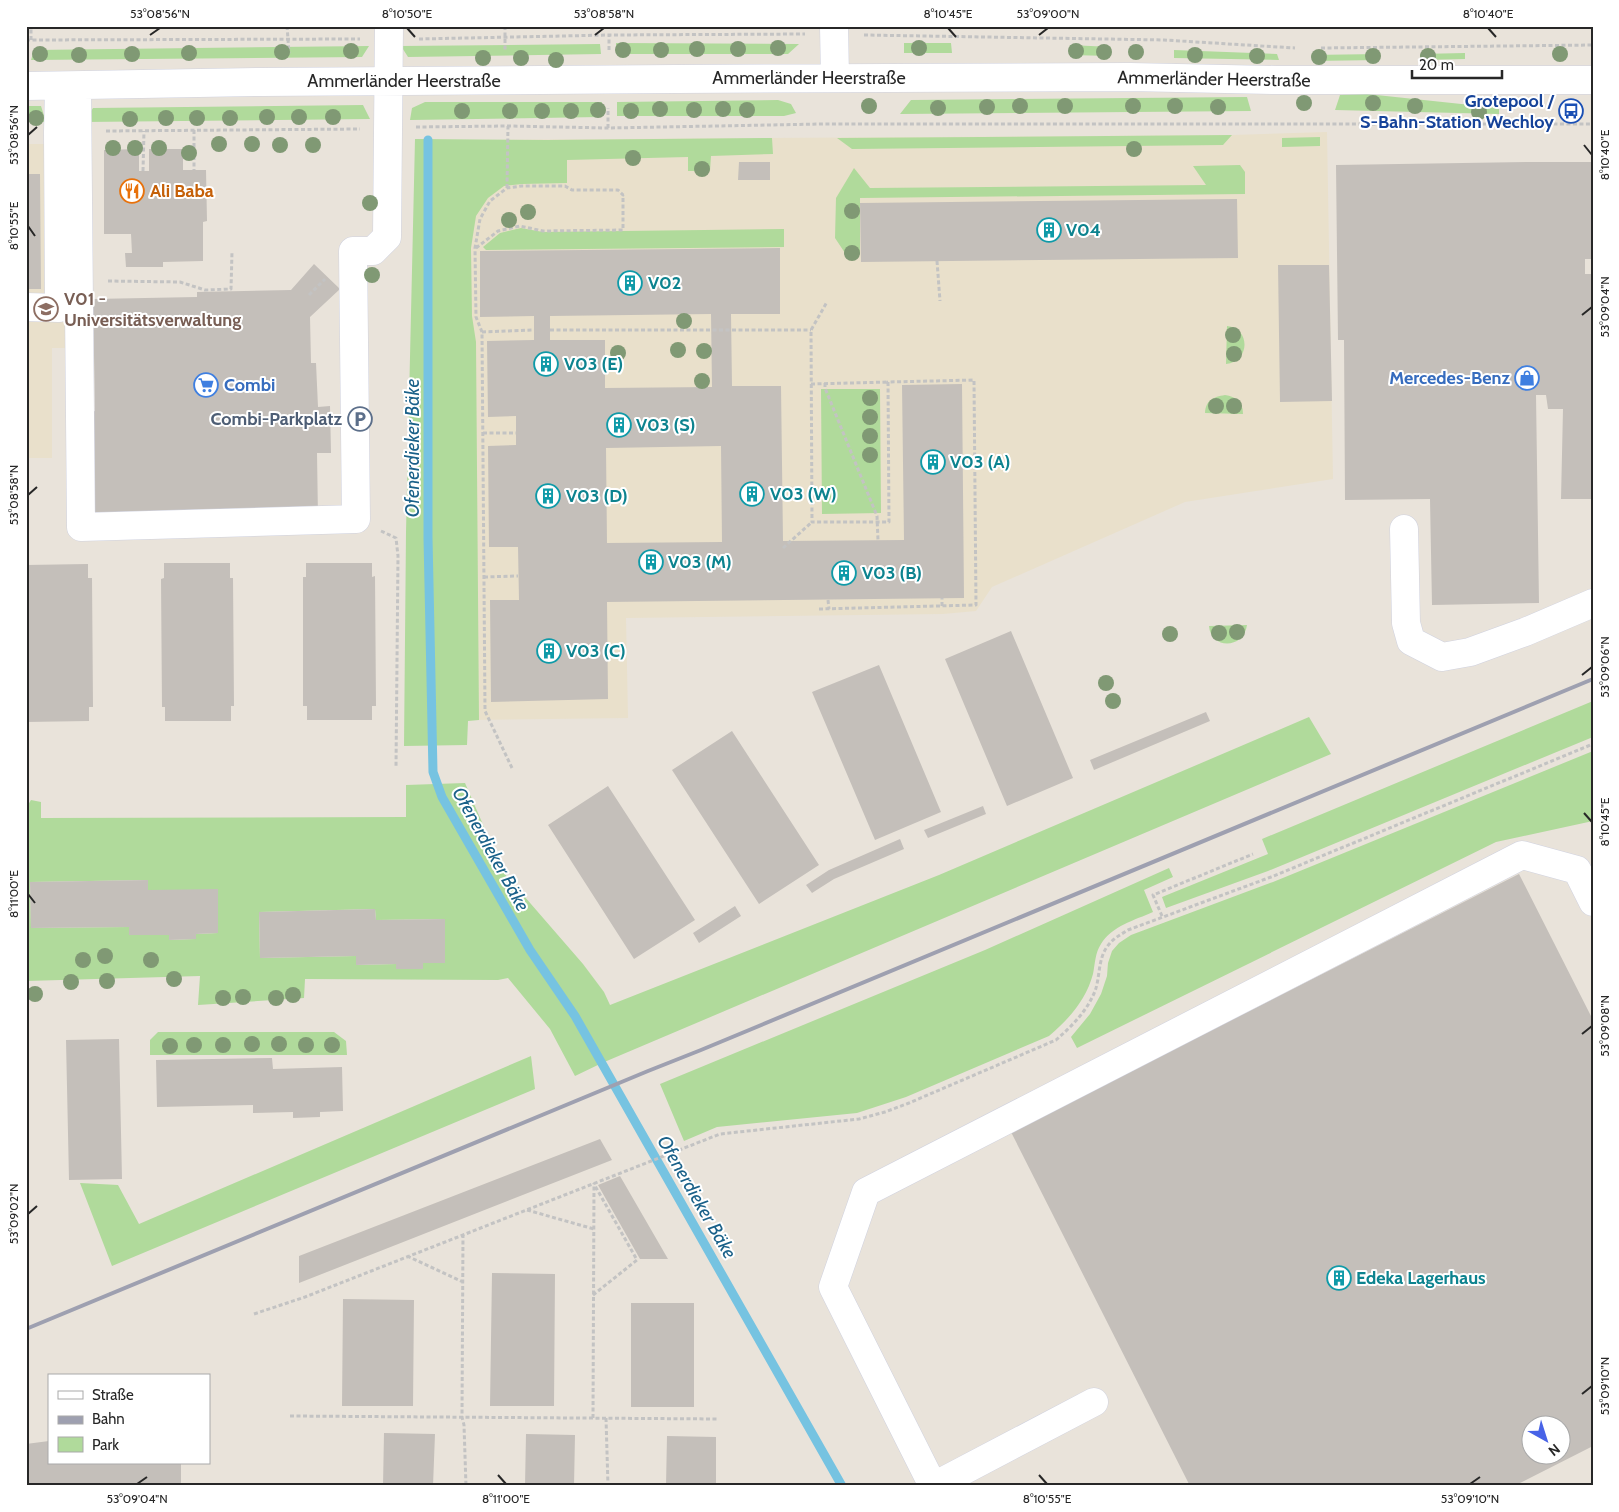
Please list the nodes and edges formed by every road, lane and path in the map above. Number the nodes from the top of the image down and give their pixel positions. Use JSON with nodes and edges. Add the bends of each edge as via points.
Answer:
{"nodes":[{"id":1,"x":31,"y":26,"type":"edge"},
{"id":2,"x":834,"y":30,"type":"edge"},
{"id":3,"x":389,"y":32,"type":"edge"},
{"id":4,"x":26,"y":40,"type":"edge"},
{"id":5,"x":31,"y":40,"type":"junction"},
{"id":6,"x":1593,"y":45,"type":"edge"},
{"id":7,"x":1299,"y":48,"type":"dead end"},
{"id":8,"x":1318,"y":48,"type":"dead end"},
{"id":9,"x":835,"y":78,"type":"junction"},
{"id":10,"x":1593,"y":80,"type":"edge"},
{"id":11,"x":388,"y":81,"type":"junction"},
{"id":12,"x":26,"y":86,"type":"edge"},
{"id":13,"x":68,"y":86,"type":"junction"},
{"id":14,"x":1593,"y":124,"type":"edge"},
{"id":15,"x":508,"y":126,"type":"junction"},
{"id":16,"x":388,"y":128,"type":"junction"},
{"id":17,"x":77,"y":130,"type":"junction"},
{"id":18,"x":194,"y":130,"type":"junction"},
{"id":19,"x":144,"y":131,"type":"junction"},
{"id":20,"x":194,"y":170,"type":"dead end"},
{"id":21,"x":143,"y":171,"type":"dead end"},
{"id":22,"x":507,"y":188,"type":"junction"},
{"id":23,"x":475,"y":248,"type":"junction"},
{"id":24,"x":232,"y":252,"type":"dead end"},
{"id":25,"x":937,"y":261,"type":"dead end"},
{"id":26,"x":80,"y":280,"type":"junction"},
{"id":27,"x":940,"y":301,"type":"dead end"},
{"id":28,"x":827,"y":302,"type":"dead end"},
{"id":29,"x":26,"y":307,"type":"edge"},
{"id":30,"x":534,"y":330,"type":"dead end"},
{"id":31,"x":550,"y":330,"type":"dead end"},
{"id":32,"x":810,"y":330,"type":"junction"},
{"id":33,"x":482,"y":332,"type":"junction"},
{"id":34,"x":888,"y":382,"type":"junction"},
{"id":35,"x":825,"y":383,"type":"junction"},
{"id":36,"x":811,"y":384,"type":"junction"},
{"id":37,"x":483,"y":433,"type":"junction"},
{"id":38,"x":516,"y":433,"type":"dead end"},
{"id":39,"x":356,"y":519,"type":"junction"},
{"id":40,"x":812,"y":522,"type":"junction"},
{"id":41,"x":878,"y":522,"type":"junction"},
{"id":42,"x":1404,"y":529,"type":"dead end"},
{"id":43,"x":878,"y":540,"type":"dead end"},
{"id":44,"x":783,"y":548,"type":"dead end"},
{"id":45,"x":518,"y":576,"type":"dead end"},
{"id":46,"x":484,"y":577,"type":"junction"},
{"id":47,"x":942,"y":598,"type":"dead end"},
{"id":48,"x":828,"y":600,"type":"dead end"},
{"id":49,"x":1593,"y":603,"type":"edge"},
{"id":50,"x":942,"y":606,"type":"junction"},
{"id":51,"x":819,"y":609,"type":"dead end"},
{"id":52,"x":829,"y":609,"type":"junction"},
{"id":53,"x":1593,"y":744,"type":"edge"},
{"id":54,"x":396,"y":767,"type":"dead end"},
{"id":55,"x":512,"y":768,"type":"dead end"},
{"id":56,"x":1253,"y":854,"type":"dead end"},
{"id":57,"x":1593,"y":902,"type":"edge"},
{"id":58,"x":1162,"y":916,"type":"junction"},
{"id":59,"x":594,"y":1183,"type":"junction"},
{"id":60,"x":525,"y":1210,"type":"junction"},
{"id":61,"x":594,"y":1229,"type":"junction"},
{"id":62,"x":463,"y":1234,"type":"junction"},
{"id":63,"x":407,"y":1256,"type":"junction"},
{"id":64,"x":463,"y":1282,"type":"junction"},
{"id":65,"x":593,"y":1295,"type":"junction"},
{"id":66,"x":254,"y":1314,"type":"dead end"},
{"id":67,"x":1094,"y":1402,"type":"dead end"},
{"id":68,"x":290,"y":1416,"type":"dead end"},
{"id":69,"x":462,"y":1417,"type":"junction"},
{"id":70,"x":593,"y":1418,"type":"junction"},
{"id":71,"x":606,"y":1418,"type":"junction"},
{"id":72,"x":718,"y":1418,"type":"dead end"},
{"id":73,"x":466,"y":1486,"type":"edge"},
{"id":74,"x":608,"y":1486,"type":"edge"},
{"id":75,"x":934,"y":1486,"type":"edge"}],
"edges":[{"from":1,"to":5,"type":"path"},
{"from":2,"to":3,"type":"path","via":[[609,35]]},
{"from":2,"to":7,"type":"path","via":[[1164,40]]},
{"from":2,"to":9,"type":"street"},
{"from":3,"to":5,"type":"path"},
{"from":3,"to":11,"type":"street"},
{"from":4,"to":5,"type":"path"},
{"from":6,"to":8,"type":"path"},
{"from":9,"to":10,"type":"street","name":"Ammerländer Heerstraße"},
{"from":9,"to":11,"type":"street","name":"Ammerländer Heerstraße"},
{"from":11,"to":13,"type":"street","name":"Ammerländer Heerstraße"},
{"from":11,"to":16,"type":"street"},
{"from":12,"to":13,"type":"street","name":"Ammerländer Heerstraße"},
{"from":13,"to":17,"type":"street"},
{"from":13,"to":29,"type":"street","via":[[58,132],[58,308]]},
{"from":14,"to":15,"type":"path"},
{"from":15,"to":16,"type":"path"},
{"from":15,"to":22,"type":"path"},
{"from":16,"to":18,"type":"path"},
{"from":16,"to":39,"type":"street","via":[[387,237],[373,250],[353,251]]},
{"from":17,"to":19,"type":"path"},
{"from":17,"to":26,"type":"street"},
{"from":18,"to":19,"type":"path"},
{"from":18,"to":20,"type":"path"},
{"from":19,"to":21,"type":"path"},
{"from":22,"to":23,"type":"path","via":[[490,201],[480,219]]},
{"from":22,"to":23,"type":"path","via":[[565,186],[572,190],[618,190],[624,195],[623,230],[544,230],[520,226],[498,231]]},
{"from":23,"to":33,"type":"path","via":[[476,317]]},
{"from":24,"to":26,"type":"path","via":[[231,290],[205,290],[180,282]]},
{"from":25,"to":27,"type":"path"},
{"from":26,"to":39,"type":"street","via":[[81,527]]},
{"from":28,"to":32,"type":"path"},
{"from":30,"to":33,"type":"path"},
{"from":31,"to":32,"type":"path"},
{"from":32,"to":36,"type":"path"},
{"from":33,"to":37,"type":"path"},
{"from":34,"to":35,"type":"path"},
{"from":34,"to":41,"type":"path","via":[[889,522]]},
{"from":34,"to":50,"type":"path","via":[[974,380],[976,606]]},
{"from":35,"to":36,"type":"path"},
{"from":35,"to":41,"type":"path"},
{"from":36,"to":40,"type":"path"},
{"from":37,"to":38,"type":"path"},
{"from":37,"to":46,"type":"path"},
{"from":39,"to":54,"type":"path","via":[[396,538]]},
{"from":40,"to":41,"type":"path"},
{"from":40,"to":44,"type":"path"},
{"from":41,"to":43,"type":"path"},
{"from":42,"to":49,"type":"street","via":[[1406,623],[1411,641],[1442,657],[1498,642]]},
{"from":45,"to":46,"type":"path"},
{"from":46,"to":55,"type":"path","via":[[485,711]]},
{"from":47,"to":50,"type":"path"},
{"from":48,"to":52,"type":"path"},
{"from":50,"to":52,"type":"path"},
{"from":51,"to":52,"type":"path"},
{"from":53,"to":58,"type":"path","via":[[1271,877]]},
{"from":56,"to":58,"type":"path","via":[[1154,895]]},
{"from":57,"to":75,"type":"street","via":[[1577,870],[1522,855],[866,1192],[833,1287]]},
{"from":58,"to":59,"type":"path","via":[[1128,930],[1106,948],[1094,992],[1075,1022],[1056,1040],[885,1112],[859,1119],[720,1134]]},
{"from":59,"to":60,"type":"path"},
{"from":59,"to":61,"type":"path"},
{"from":59,"to":65,"type":"path","via":[[637,1260]]},
{"from":60,"to":61,"type":"path"},
{"from":60,"to":62,"type":"path"},
{"from":61,"to":65,"type":"path"},
{"from":62,"to":63,"type":"path"},
{"from":62,"to":64,"type":"path"},
{"from":63,"to":64,"type":"path"},
{"from":63,"to":66,"type":"path"},
{"from":64,"to":69,"type":"path"},
{"from":65,"to":70,"type":"path"},
{"from":67,"to":75,"type":"street"},
{"from":68,"to":69,"type":"path"},
{"from":69,"to":70,"type":"path"},
{"from":69,"to":73,"type":"path"},
{"from":70,"to":71,"type":"path"},
{"from":71,"to":72,"type":"path"},
{"from":71,"to":74,"type":"path"}]}
